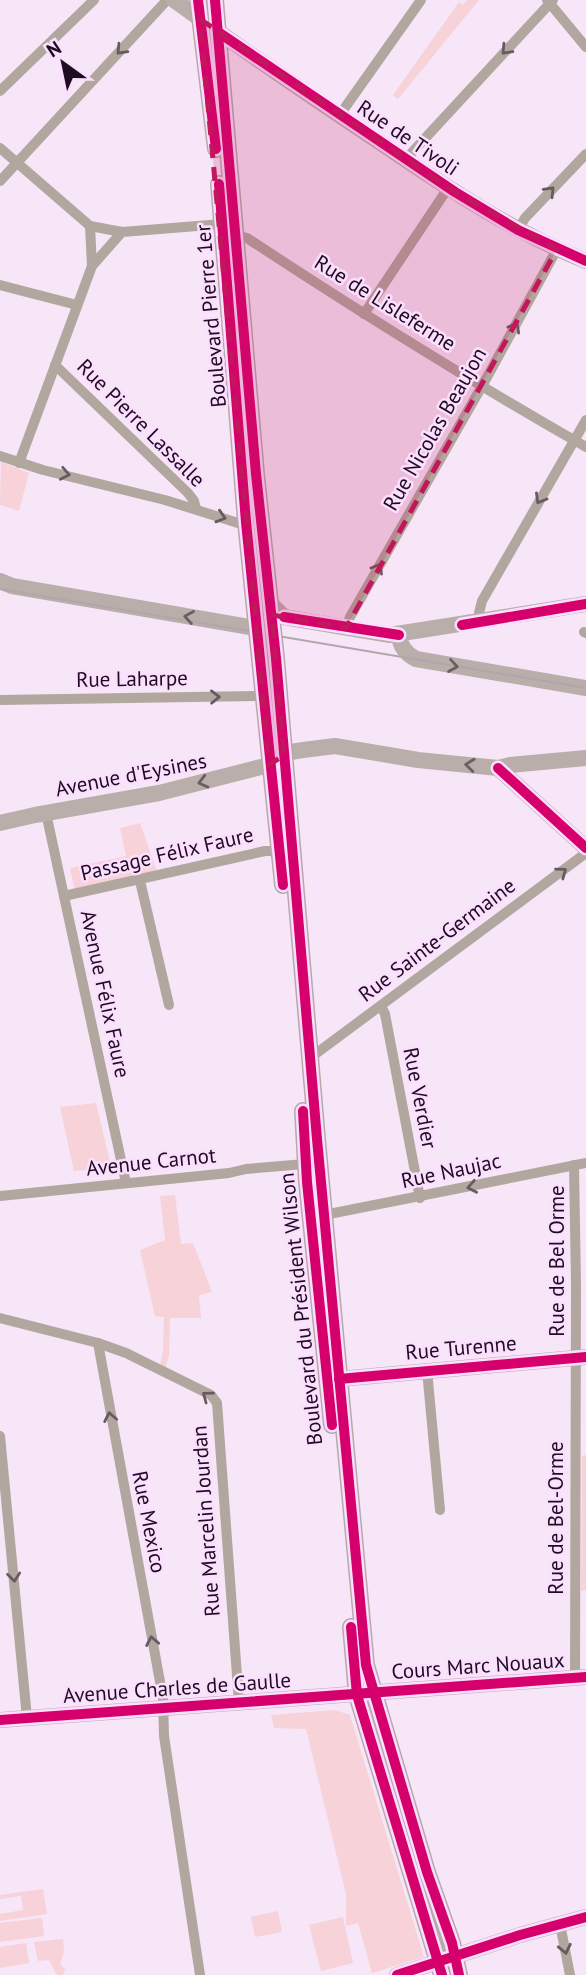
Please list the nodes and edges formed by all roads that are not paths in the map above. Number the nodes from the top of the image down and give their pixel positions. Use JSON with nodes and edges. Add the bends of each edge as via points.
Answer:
{"nodes":[{"id":1,"x":94,"y":0,"type":"edge"},
{"id":2,"x":167,"y":0,"type":"edge"},
{"id":3,"x":174,"y":0,"type":"edge"},
{"id":4,"x":198,"y":0,"type":"edge"},
{"id":5,"x":421,"y":0,"type":"edge"},
{"id":6,"x":550,"y":1,"type":"edge"},
{"id":7,"x":216,"y":5,"type":"edge"},
{"id":8,"x":200,"y":19,"type":"junction"},
{"id":9,"x":218,"y":32,"type":"junction"},
{"id":10,"x":586,"y":47,"type":"edge"},
{"id":11,"x":0,"y":91,"type":"edge"},
{"id":12,"x":340,"y":116,"type":"junction"},
{"id":13,"x":0,"y":148,"type":"edge"},
{"id":14,"x":586,"y":154,"type":"edge"},
{"id":15,"x":405,"y":160,"type":"junction"},
{"id":16,"x":17,"y":163,"type":"junction"},
{"id":17,"x":0,"y":181,"type":"edge"},
{"id":18,"x":448,"y":188,"type":"junction"},
{"id":19,"x":90,"y":226,"type":"junction"},
{"id":20,"x":229,"y":230,"type":"junction"},
{"id":21,"x":518,"y":230,"type":"junction"},
{"id":22,"x":122,"y":232,"type":"junction"},
{"id":23,"x":556,"y":250,"type":"junction"},
{"id":24,"x":586,"y":261,"type":"edge"},
{"id":25,"x":92,"y":266,"type":"junction"},
{"id":26,"x":1,"y":288,"type":"edge"},
{"id":27,"x":78,"y":305,"type":"junction"},
{"id":28,"x":364,"y":314,"type":"junction"},
{"id":29,"x":55,"y":365,"type":"junction"},
{"id":30,"x":481,"y":387,"type":"junction"},
{"id":31,"x":586,"y":420,"type":"edge"},
{"id":32,"x":574,"y":440,"type":"junction"},
{"id":33,"x":586,"y":447,"type":"edge"},
{"id":34,"x":0,"y":456,"type":"edge"},
{"id":35,"x":19,"y":463,"type":"junction"},
{"id":36,"x":260,"y":508,"type":"junction"},
{"id":37,"x":196,"y":509,"type":"junction"},
{"id":38,"x":246,"y":522,"type":"junction"},
{"id":39,"x":249,"y":546,"type":"junction"},
{"id":40,"x":0,"y":581,"type":"edge"},
{"id":41,"x":586,"y":604,"type":"edge"},
{"id":42,"x":271,"y":621,"type":"junction"},
{"id":43,"x":480,"y":622,"type":"junction"},
{"id":44,"x":346,"y":628,"type":"junction"},
{"id":45,"x":399,"y":635,"type":"junction"},
{"id":46,"x":586,"y":688,"type":"edge"},
{"id":47,"x":264,"y":696,"type":"junction"},
{"id":48,"x":0,"y":700,"type":"edge"},
{"id":49,"x":283,"y":731,"type":"junction"},
{"id":50,"x":335,"y":746,"type":"junction"},
{"id":51,"x":284,"y":755,"type":"junction"},
{"id":52,"x":586,"y":758,"type":"edge"},
{"id":53,"x":269,"y":765,"type":"junction"},
{"id":54,"x":498,"y":768,"type":"junction"},
{"id":55,"x":46,"y":813,"type":"junction"},
{"id":56,"x":0,"y":823,"type":"edge"},
{"id":57,"x":586,"y":850,"type":"edge"},
{"id":58,"x":280,"y":851,"type":"junction"},
{"id":59,"x":294,"y":873,"type":"junction"},
{"id":60,"x":140,"y":881,"type":"junction"},
{"id":61,"x":64,"y":896,"type":"junction"},
{"id":62,"x":169,"y":1005,"type":"dead end"},
{"id":63,"x":381,"y":1006,"type":"junction"},
{"id":64,"x":310,"y":1058,"type":"junction"},
{"id":65,"x":312,"y":1158,"type":"junction"},
{"id":66,"x":580,"y":1164,"type":"edge"},
{"id":67,"x":125,"y":1183,"type":"junction"},
{"id":68,"x":0,"y":1196,"type":"edge"},
{"id":69,"x":420,"y":1198,"type":"junction"},
{"id":70,"x":324,"y":1215,"type":"junction"},
{"id":71,"x":317,"y":1294,"type":"junction"},
{"id":72,"x":581,"y":1294,"type":"edge"},
{"id":73,"x":0,"y":1318,"type":"edge"},
{"id":74,"x":98,"y":1343,"type":"junction"},
{"id":75,"x":581,"y":1357,"type":"edge"},
{"id":76,"x":427,"y":1370,"type":"junction"},
{"id":77,"x":339,"y":1378,"type":"junction"},
{"id":78,"x":0,"y":1444,"type":"edge"},
{"id":79,"x":440,"y":1510,"type":"dead end"},
{"id":80,"x":580,"y":1678,"type":"edge"},
{"id":81,"x":365,"y":1694,"type":"junction"},
{"id":82,"x":239,"y":1703,"type":"junction"},
{"id":83,"x":162,"y":1708,"type":"junction"},
{"id":84,"x":27,"y":1718,"type":"junction"},
{"id":85,"x":0,"y":1720,"type":"edge"},
{"id":86,"x":586,"y":1917,"type":"edge"},
{"id":87,"x":560,"y":1924,"type":"junction"},
{"id":88,"x":445,"y":1965,"type":"edge"},
{"id":89,"x":200,"y":1975,"type":"edge"},
{"id":90,"x":397,"y":1975,"type":"edge"},
{"id":91,"x":459,"y":1975,"type":"edge"},
{"id":92,"x":570,"y":1975,"type":"edge"}],
"edges":[{"from":1,"to":11,"type":"street"},
{"from":2,"to":16,"type":"street","one_way":true},
{"from":3,"to":8,"type":"street","name":"Rue de Tivoli"},
{"from":4,"to":8,"type":"main road","name":"Boulevard Pierre 1er"},
{"from":5,"to":12,"type":"street"},
{"from":6,"to":10,"type":"street"},
{"from":6,"to":15,"type":"street","one_way":true},
{"from":7,"to":8,"type":"street"},
{"from":7,"to":9,"type":"main road","name":"Boulevard Pierre 1er"},
{"from":8,"to":9,"type":"street","name":"Rue de Tivoli"},
{"from":8,"to":20,"type":"main road","name":"Boulevard Pierre 1er"},
{"from":9,"to":12,"type":"street","name":"Rue de Tivoli"},
{"from":9,"to":20,"type":"main road","name":"Boulevard Pierre 1er"},
{"from":12,"to":15,"type":"street","name":"Rue de Tivoli"},
{"from":13,"to":16,"type":"street"},
{"from":21,"to":14,"type":"street","one_way":true},
{"from":15,"to":18,"type":"street","name":"Rue de Tivoli"},
{"from":16,"to":17,"type":"street"},
{"from":16,"to":19,"type":"street"},
{"from":18,"to":21,"type":"street","name":"Rue de Tivoli"},
{"from":18,"to":28,"type":"street"},
{"from":19,"to":22,"type":"street"},
{"from":19,"to":25,"type":"street"},
{"from":20,"to":22,"type":"street"},
{"from":20,"to":28,"type":"street","name":"Rue de Lisleferme"},
{"from":20,"to":36,"type":"main road","name":"Boulevard Pierre 1er"},
{"from":20,"to":38,"type":"main road","name":"Boulevard Pierre 1er"},
{"from":21,"to":23,"type":"street","name":"Rue de Tivoli"},
{"from":22,"to":25,"type":"street"},
{"from":23,"to":24,"type":"street","name":"Rue de Tivoli"},
{"from":30,"to":23,"type":"street","name":"Rue Nicolas Beaujon","one_way":true},
{"from":25,"to":27,"type":"street"},
{"from":26,"to":27,"type":"street"},
{"from":27,"to":29,"type":"street"},
{"from":28,"to":30,"type":"street","name":"Rue de Lisleferme"},
{"from":29,"to":35,"type":"street"},
{"from":29,"to":37,"type":"street","name":"Rue Pierre Lassalle","via":[[188,493]]},
{"from":30,"to":32,"type":"street","name":"Rue de Lisleferme"},
{"from":44,"to":30,"type":"street","name":"Rue Nicolas Beaujon","one_way":true},
{"from":31,"to":32,"type":"street"},
{"from":32,"to":33,"type":"street","name":"Rue de Lisleferme"},
{"from":32,"to":43,"type":"street","one_way":true,"via":[[482,601]]},
{"from":34,"to":35,"type":"street"},
{"from":35,"to":37,"type":"street","one_way":true},
{"from":36,"to":38,"type":"street"},
{"from":36,"to":42,"type":"main road","name":"Boulevard Pierre 1er"},
{"from":37,"to":38,"type":"street","one_way":true},
{"from":38,"to":39,"type":"main road","name":"Boulevard Pierre 1er"},
{"from":39,"to":42,"type":"main road","name":"Boulevard Pierre 1er"},
{"from":39,"to":42,"type":"street"},
{"from":42,"to":40,"type":"street","one_way":true},
{"from":41,"to":43,"type":"street"},
{"from":42,"to":44,"type":"street"},
{"from":42,"to":47,"type":"main road","name":"Boulevard du Président Wilson"},
{"from":42,"to":49,"type":"main road","name":"Boulevard du Président Wilson"},
{"from":43,"to":45,"type":"street"},
{"from":44,"to":45,"type":"street"},
{"from":45,"to":46,"type":"street","one_way":true,"via":[[401,646],[416,659]]},
{"from":48,"to":47,"type":"street","name":"Rue Laharpe","one_way":true},
{"from":47,"to":53,"type":"main road","name":"Boulevard du Président Wilson"},
{"from":49,"to":50,"type":"street","via":[[293,739]]},
{"from":49,"to":51,"type":"main road","name":"Boulevard du Président Wilson"},
{"from":50,"to":51,"type":"street"},
{"from":54,"to":50,"type":"street","one_way":true},
{"from":51,"to":53,"type":"street","name":"Avenue d'Eysines"},
{"from":51,"to":59,"type":"main road","name":"Boulevard du Président Wilson"},
{"from":52,"to":54,"type":"street"},
{"from":53,"to":55,"type":"street","name":"Avenue d'Eysines","one_way":true,"via":[[159,793]]},
{"from":53,"to":58,"type":"main road","name":"Boulevard du Président Wilson"},
{"from":53,"to":59,"type":"street","via":[[279,783]]},
{"from":54,"to":57,"type":"street"},
{"from":55,"to":56,"type":"street","name":"Avenue d'Eysines"},
{"from":55,"to":61,"type":"street","name":"Avenue Félix Faure"},
{"from":63,"to":57,"type":"street","name":"Rue Sainte-Germaine","one_way":true},
{"from":58,"to":60,"type":"street","name":"Passage Félix Faure"},
{"from":58,"to":65,"type":"main road","name":"Boulevard du Président Wilson"},
{"from":59,"to":64,"type":"main road","name":"Boulevard du Président Wilson"},
{"from":60,"to":61,"type":"street","name":"Passage Félix Faure"},
{"from":60,"to":62,"type":"street"},
{"from":61,"to":67,"type":"street","name":"Avenue Félix Faure"},
{"from":63,"to":64,"type":"street","name":"Rue Sainte-Germaine"},
{"from":63,"to":69,"type":"street","name":"Rue Verdier"},
{"from":64,"to":65,"type":"main road","name":"Boulevard du Président Wilson"},
{"from":65,"to":67,"type":"street","name":"Avenue Carnot"},
{"from":65,"to":70,"type":"main road","name":"Boulevard du Président Wilson"},
{"from":65,"to":71,"type":"main road","name":"Boulevard du Président Wilson"},
{"from":66,"to":69,"type":"street","name":"Rue Naujac","one_way":true},
{"from":66,"to":72,"type":"street","name":"Rue de Bel Orme"},
{"from":67,"to":68,"type":"street","name":"Avenue Carnot"},
{"from":69,"to":70,"type":"street","name":"Rue Naujac"},
{"from":70,"to":77,"type":"main road","name":"Boulevard du Président Wilson"},
{"from":71,"to":77,"type":"street","via":[[330,1359]]},
{"from":71,"to":81,"type":"main road","name":"Boulevard du Président Wilson","via":[[353,1672]]},
{"from":72,"to":75,"type":"street","name":"Rue de Bel Orme"},
{"from":73,"to":74,"type":"street","name":"Rue Marcelin Jourdan"},
{"from":82,"to":74,"type":"street","name":"Rue Marcelin Jourdan","one_way":true,"via":[[216,1403],[211,1395]]},
{"from":83,"to":74,"type":"street","name":"Rue Mexico","one_way":true},
{"from":75,"to":76,"type":"street","name":"Rue Turenne"},
{"from":75,"to":80,"type":"street","name":"Rue de Bel-Orme"},
{"from":76,"to":77,"type":"street","name":"Rue Turenne"},
{"from":76,"to":79,"type":"street"},
{"from":77,"to":81,"type":"main road","name":"Boulevard du Président Wilson"},
{"from":78,"to":84,"type":"street","one_way":true},
{"from":80,"to":81,"type":"street","name":"Cours Marc Nouaux"},
{"from":81,"to":82,"type":"street","name":"Avenue Charles de Gaulle"},
{"from":81,"to":88,"type":"main road","name":"Boulevard du Président Wilson","via":[[405,1855]]},
{"from":81,"to":88,"type":"main road","name":"Boulevard du Président Wilson","via":[[452,1942]]},
{"from":82,"to":83,"type":"street","name":"Avenue Charles de Gaulle"},
{"from":83,"to":84,"type":"street","name":"Avenue Charles de Gaulle"},
{"from":83,"to":89,"type":"street","name":"Rue Mexico"},
{"from":84,"to":85,"type":"street","name":"Avenue Charles de Gaulle"},
{"from":86,"to":87,"type":"street"},
{"from":87,"to":88,"type":"street"},
{"from":87,"to":92,"type":"street","one_way":true},
{"from":88,"to":90,"type":"street"},
{"from":88,"to":91,"type":"main road","name":"Boulevard du Président Wilson"}]}
